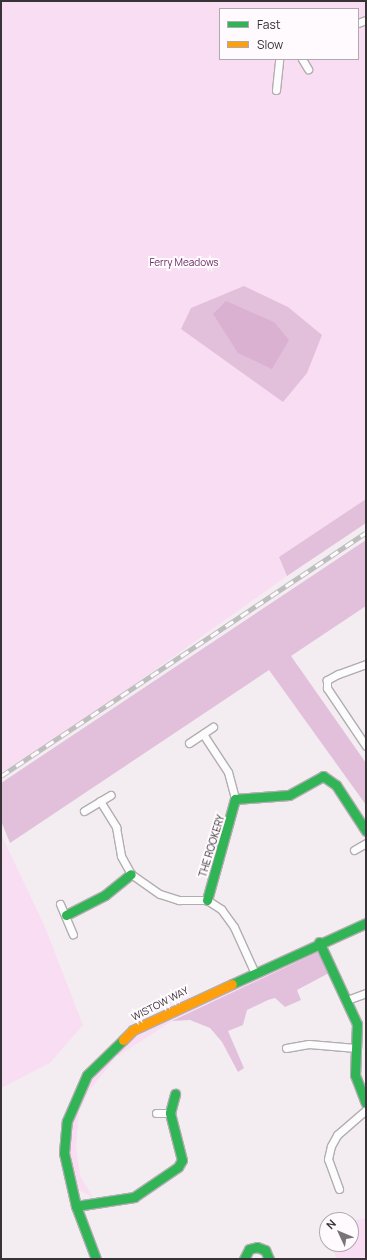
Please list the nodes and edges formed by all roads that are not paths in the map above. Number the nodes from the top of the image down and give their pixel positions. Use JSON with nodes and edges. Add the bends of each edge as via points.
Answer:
{"nodes":[{"id":1,"x":279,"y":60,"type":"edge"},
{"id":2,"x":303,"y":60,"type":"edge"},
{"id":3,"x":308,"y":69,"type":"dead end"},
{"id":4,"x":276,"y":90,"type":"dead end"},
{"id":5,"x":366,"y":664,"type":"edge"},
{"id":6,"x":213,"y":727,"type":"dead end"},
{"id":7,"x":203,"y":734,"type":"junction"},
{"id":8,"x":189,"y":743,"type":"dead end"},
{"id":9,"x":366,"y":746,"type":"edge"},
{"id":10,"x":111,"y":795,"type":"dead end"},
{"id":11,"x":235,"y":799,"type":"junction"},
{"id":12,"x":100,"y":801,"type":"junction"},
{"id":13,"x":84,"y":811,"type":"dead end"},
{"id":14,"x":366,"y":831,"type":"edge"},
{"id":15,"x":366,"y":844,"type":"edge"},
{"id":16,"x":354,"y":850,"type":"dead end"},
{"id":17,"x":131,"y":874,"type":"junction"},
{"id":18,"x":207,"y":900,"type":"junction"},
{"id":19,"x":60,"y":904,"type":"dead end"},
{"id":20,"x":66,"y":915,"type":"junction"},
{"id":21,"x":366,"y":922,"type":"edge"},
{"id":22,"x":73,"y":934,"type":"dead end"},
{"id":23,"x":318,"y":942,"type":"junction"},
{"id":24,"x":254,"y":972,"type":"junction"},
{"id":25,"x":366,"y":993,"type":"edge"},
{"id":26,"x":347,"y":1000,"type":"junction"},
{"id":27,"x":286,"y":1048,"type":"dead end"},
{"id":28,"x":356,"y":1048,"type":"junction"},
{"id":29,"x":175,"y":1094,"type":"dead end"},
{"id":30,"x":366,"y":1103,"type":"edge"},
{"id":31,"x":366,"y":1110,"type":"edge"},
{"id":32,"x":156,"y":1113,"type":"dead end"},
{"id":33,"x":170,"y":1113,"type":"junction"},
{"id":34,"x":339,"y":1189,"type":"dead end"},
{"id":35,"x":76,"y":1206,"type":"junction"},
{"id":36,"x":96,"y":1259,"type":"edge"},
{"id":37,"x":244,"y":1259,"type":"edge"},
{"id":38,"x":269,"y":1259,"type":"edge"}],
"edges":[{"from":1,"to":4,"type":"street"},
{"from":2,"to":3,"type":"street"},
{"from":5,"to":9,"type":"street","via":[[327,680],[327,688]]},
{"from":6,"to":7,"type":"street"},
{"from":7,"to":8,"type":"street"},
{"from":7,"to":11,"type":"street","via":[[228,772]]},
{"from":10,"to":12,"type":"street"},
{"from":11,"to":14,"type":"street","via":[[289,794],[323,776],[336,785]]},
{"from":11,"to":18,"type":"street","name":"THE ROOKERY"},
{"from":12,"to":13,"type":"street"},
{"from":12,"to":17,"type":"street","via":[[116,827],[121,856]]},
{"from":15,"to":16,"type":"street"},
{"from":17,"to":18,"type":"street","via":[[160,894],[179,900]]},
{"from":17,"to":20,"type":"street","via":[[105,895]]},
{"from":18,"to":24,"type":"street","via":[[221,910],[234,927]]},
{"from":19,"to":20,"type":"street"},
{"from":20,"to":22,"type":"street"},
{"from":21,"to":23,"type":"street","name":"WISTOW WAY"},
{"from":23,"to":24,"type":"street","name":"WISTOW WAY"},
{"from":23,"to":26,"type":"street"},
{"from":24,"to":35,"type":"street","name":"WISTOW WAY","via":[[133,1030],[88,1075],[78,1089],[67,1121],[64,1153]]},
{"from":25,"to":26,"type":"street"},
{"from":26,"to":28,"type":"street","via":[[357,1024]]},
{"from":27,"to":28,"type":"street","via":[[309,1044]]},
{"from":28,"to":30,"type":"street","via":[[355,1075]]},
{"from":29,"to":33,"type":"street"},
{"from":31,"to":34,"type":"street","via":[[338,1135],[331,1146],[328,1159]]},
{"from":32,"to":33,"type":"street"},
{"from":33,"to":35,"type":"street","via":[[182,1160],[178,1167],[134,1197]]},
{"from":35,"to":36,"type":"street","name":"WISTOW WAY"},
{"from":37,"to":38,"type":"street","via":[[249,1249],[257,1247],[265,1250]]}]}
